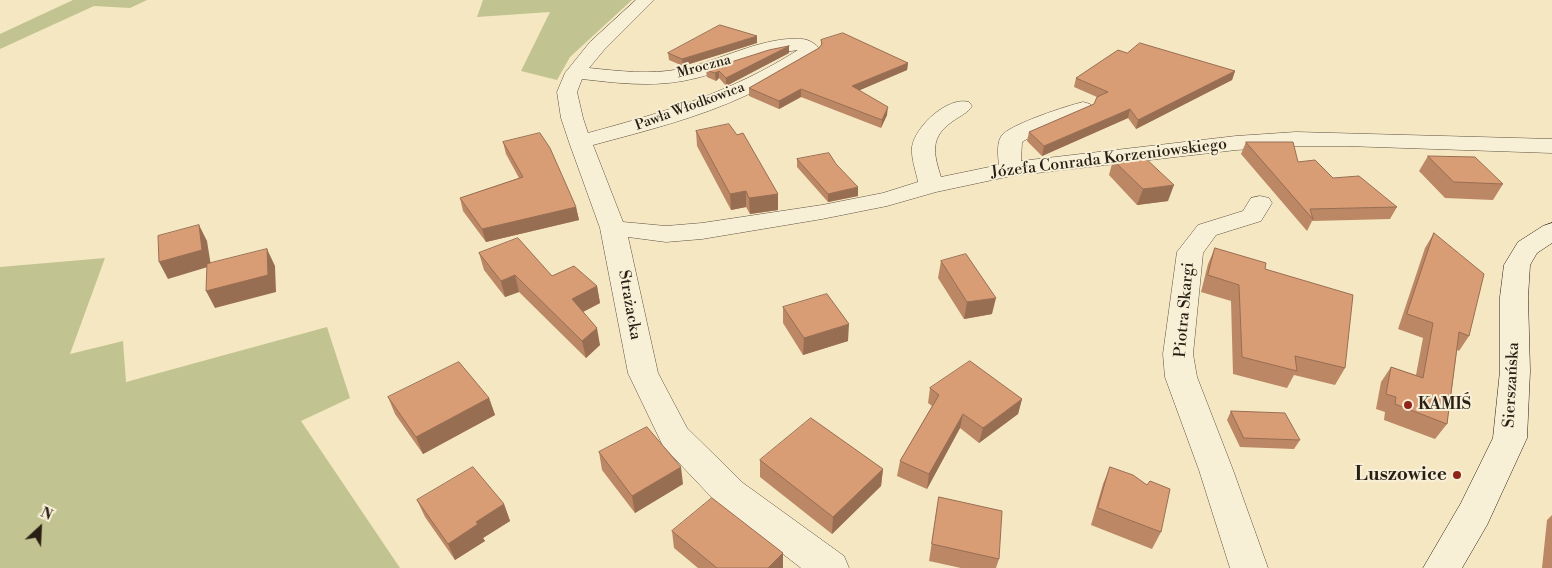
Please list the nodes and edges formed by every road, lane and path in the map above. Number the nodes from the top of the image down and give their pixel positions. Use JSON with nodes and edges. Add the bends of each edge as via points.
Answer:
{"nodes":[{"id":1,"x":646,"y":0,"type":"edge"},
{"id":2,"x":802,"y":44,"type":"joint"},
{"id":3,"x":575,"y":73,"type":"junction"},
{"id":4,"x":962,"y":106,"type":"dead end"},
{"id":5,"x":1083,"y":108,"type":"edge"},
{"id":6,"x":580,"y":142,"type":"junction"},
{"id":7,"x":1552,"y":146,"type":"edge"},
{"id":8,"x":1011,"y":169,"type":"junction"},
{"id":9,"x":931,"y":186,"type":"junction"},
{"id":10,"x":1260,"y":202,"type":"dead end"},
{"id":11,"x":613,"y":228,"type":"junction"},
{"id":12,"x":1552,"y":231,"type":"edge"},
{"id":13,"x":830,"y":568,"type":"edge"},
{"id":14,"x":1249,"y":568,"type":"edge"},
{"id":15,"x":1442,"y":568,"type":"edge"}],
"edges":[{"from":1,"to":3,"type":"street","name":"Strażacka","via":[[597,46]]},
{"from":2,"to":3,"type":"street","name":"Mroczna","via":[[745,55],[682,75],[640,79]]},
{"from":2,"to":6,"type":"street","name":"Pawła Włodkowica","via":[[811,50],[762,80],[718,100]]},
{"from":3,"to":6,"type":"street","name":"Strażacka","via":[[568,92]]},
{"from":4,"to":9,"type":"street","via":[[940,119],[924,144]]},
{"from":5,"to":8,"type":"street","via":[[1011,139]]},
{"from":6,"to":11,"type":"street","name":"Strażacka"},
{"from":7,"to":8,"type":"street","name":"Józefa Conrada Korzeniowskiego","via":[[1296,139]]},
{"from":8,"to":9,"type":"street","name":"Józefa Conrada Korzeniowskiego"},
{"from":9,"to":11,"type":"street","name":"Józefa Conrada Korzeniowskiego","via":[[822,212],[702,231],[666,234]]},
{"from":10,"to":14,"type":"street","name":"Piotra Skargi","via":[[1252,216],[1207,230],[1190,252],[1178,354],[1181,377]]},
{"from":11,"to":13,"type":"street","name":"Strażacka","via":[[643,373],[675,438],[730,493]]},
{"from":12,"to":15,"type":"street","name":"Sierszańska","via":[[1527,248],[1518,265],[1514,297],[1515,371],[1510,438],[1474,514]]}]}
